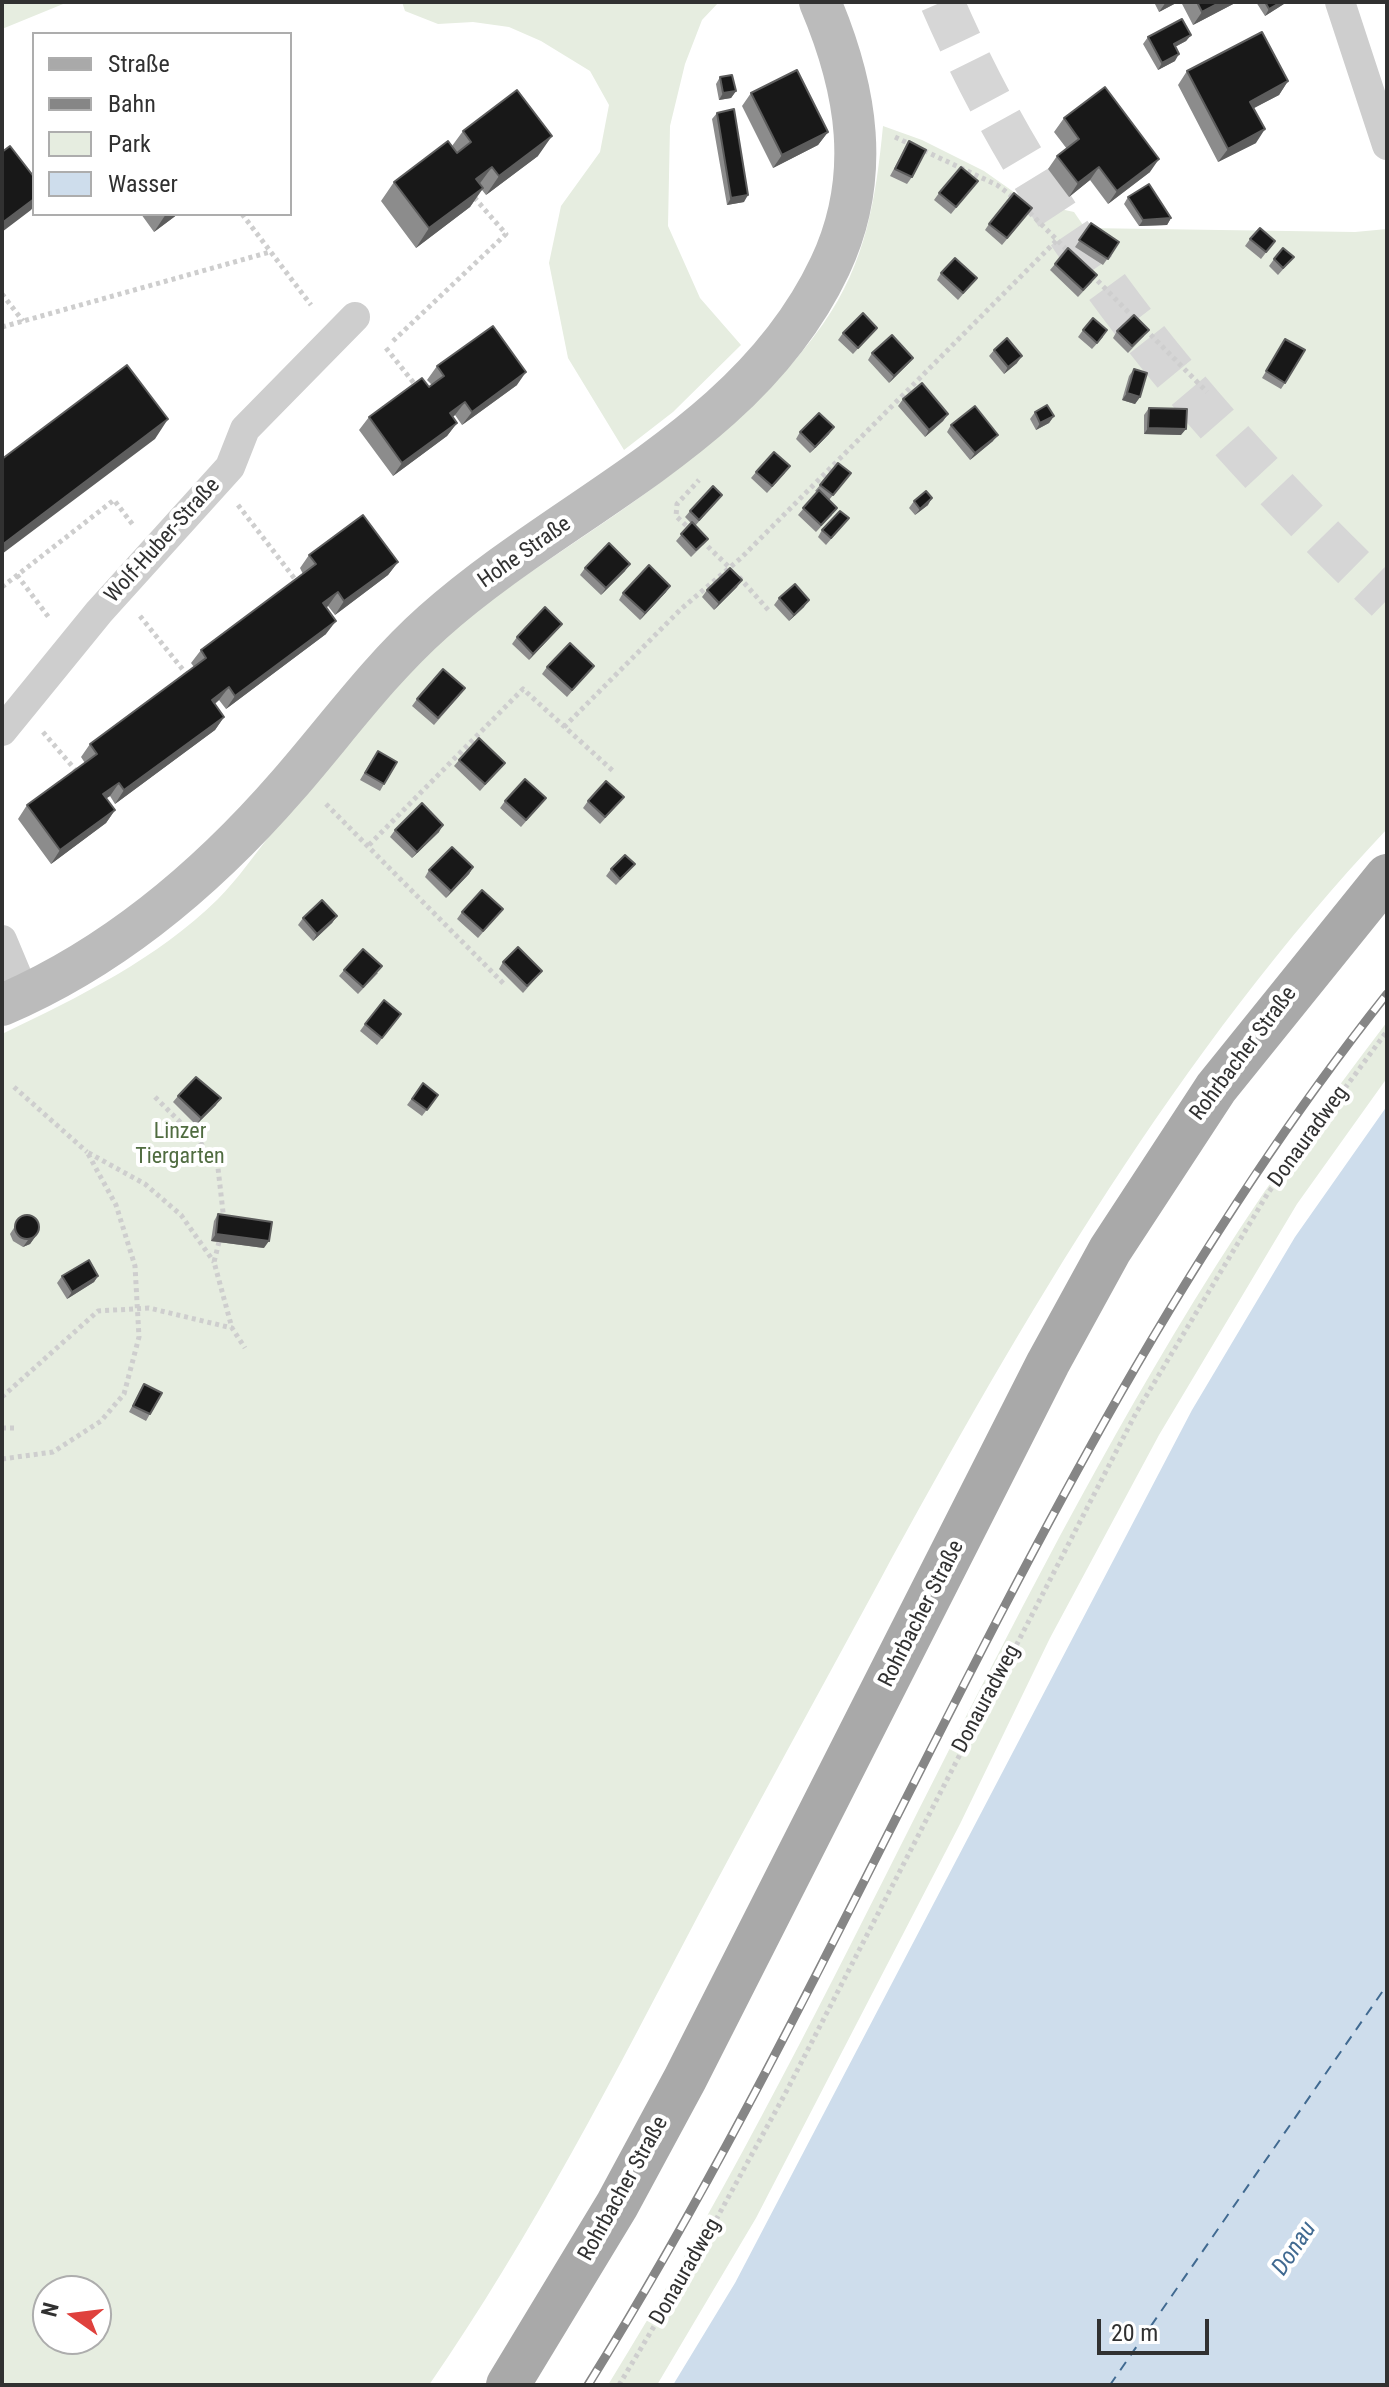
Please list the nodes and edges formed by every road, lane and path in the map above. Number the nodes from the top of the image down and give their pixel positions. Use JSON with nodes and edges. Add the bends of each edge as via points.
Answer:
{"nodes":[{"id":1,"x":820,"y":2,"type":"edge"},
{"id":2,"x":1340,"y":2,"type":"edge"},
{"id":3,"x":856,"y":133,"type":"junction"},
{"id":4,"x":1387,"y":145,"type":"edge"},
{"id":5,"x":469,"y":193,"type":"edge"},
{"id":6,"x":243,"y":216,"type":"edge"},
{"id":7,"x":1057,"y":240,"type":"junction"},
{"id":8,"x":270,"y":252,"type":"junction"},
{"id":9,"x":1079,"y":261,"type":"edge"},
{"id":10,"x":1089,"y":272,"type":"edge"},
{"id":11,"x":2,"y":294,"type":"edge"},
{"id":12,"x":311,"y":305,"type":"dead end"},
{"id":13,"x":355,"y":317,"type":"dead end"},
{"id":14,"x":23,"y":321,"type":"junction"},
{"id":15,"x":2,"y":327,"type":"edge"},
{"id":16,"x":393,"y":341,"type":"dead end"},
{"id":17,"x":386,"y":348,"type":"dead end"},
{"id":18,"x":1207,"y":392,"type":"dead end"},
{"id":19,"x":427,"y":395,"type":"edge"},
{"id":20,"x":708,"y":470,"type":"dead end"},
{"id":21,"x":232,"y":497,"type":"dead end"},
{"id":22,"x":139,"y":533,"type":"dead end"},
{"id":23,"x":729,"y":567,"type":"junction"},
{"id":24,"x":17,"y":575,"type":"junction"},
{"id":25,"x":298,"y":584,"type":"edge"},
{"id":26,"x":2,"y":587,"type":"edge"},
{"id":27,"x":132,"y":605,"type":"dead end"},
{"id":28,"x":770,"y":612,"type":"dead end"},
{"id":29,"x":56,"y":627,"type":"dead end"},
{"id":30,"x":189,"y":677,"type":"edge"},
{"id":31,"x":36,"y":723,"type":"dead end"},
{"id":32,"x":564,"y":727,"type":"junction"},
{"id":33,"x":2,"y":731,"type":"edge"},
{"id":34,"x":613,"y":771,"type":"dead end"},
{"id":35,"x":79,"y":773,"type":"edge"},
{"id":36,"x":317,"y":811,"type":"dead end"},
{"id":37,"x":369,"y":845,"type":"junction"},
{"id":38,"x":1387,"y":876,"type":"edge"},
{"id":39,"x":2,"y":940,"type":"edge"},
{"id":40,"x":506,"y":986,"type":"dead end"},
{"id":41,"x":14,"y":1000,"type":"edge"},
{"id":42,"x":1387,"y":1031,"type":"edge"},
{"id":43,"x":14,"y":1087,"type":"dead end"},
{"id":44,"x":155,"y":1097,"type":"dead end"},
{"id":45,"x":87,"y":1152,"type":"junction"},
{"id":46,"x":224,"y":1222,"type":"edge"},
{"id":47,"x":219,"y":1242,"type":"edge"},
{"id":48,"x":214,"y":1262,"type":"junction"},
{"id":49,"x":135,"y":1310,"type":"junction"},
{"id":50,"x":232,"y":1328,"type":"junction"},
{"id":51,"x":245,"y":1348,"type":"dead end"},
{"id":52,"x":2,"y":1397,"type":"edge"},
{"id":53,"x":2,"y":1428,"type":"edge"},
{"id":54,"x":17,"y":1428,"type":"dead end"},
{"id":55,"x":3,"y":1460,"type":"edge"},
{"id":56,"x":508,"y":2385,"type":"edge"},
{"id":57,"x":619,"y":2385,"type":"edge"}],
"edges":[{"from":1,"to":3,"type":"main road","name":"Hohe Straße","via":[[847,73]]},
{"from":2,"to":4,"type":"street"},
{"from":3,"to":7,"type":"path","via":[[884,134],[916,144],[997,185]]},
{"from":3,"to":41,"type":"main road","name":"Hohe Straße","via":[[847,219],[832,263],[812,301],[747,383],[661,457],[434,622],[196,881],[127,935]]},
{"from":5,"to":16,"type":"path","via":[[506,234]]},
{"from":6,"to":8,"type":"path"},
{"from":7,"to":9,"type":"path"},
{"from":7,"to":23,"type":"path"},
{"from":8,"to":12,"type":"path"},
{"from":8,"to":14,"type":"path"},
{"from":10,"to":18,"type":"path"},
{"from":11,"to":14,"type":"path"},
{"from":13,"to":33,"type":"street","name":"Wolf-Huber-Straße","via":[[245,429],[230,467],[99,612]]},
{"from":14,"to":15,"type":"path"},
{"from":17,"to":19,"type":"path"},
{"from":20,"to":23,"type":"path","via":[[677,504],[676,516]]},
{"from":21,"to":25,"type":"path"},
{"from":22,"to":24,"type":"path","via":[[114,500]]},
{"from":23,"to":28,"type":"path"},
{"from":23,"to":32,"type":"path"},
{"from":24,"to":26,"type":"path"},
{"from":24,"to":29,"type":"path"},
{"from":27,"to":30,"type":"path"},
{"from":31,"to":35,"type":"path"},
{"from":32,"to":34,"type":"path"},
{"from":32,"to":37,"type":"path","via":[[523,689]]},
{"from":36,"to":37,"type":"path","via":[[328,802]]},
{"from":37,"to":40,"type":"path"},
{"from":38,"to":56,"type":"main road","name":"Rohrbacher Straße","via":[[1216,1088],[1110,1250],[685,2079],[617,2205]]},
{"from":39,"to":41,"type":"street"},
{"from":42,"to":57,"type":"path","name":"Donauradweg","via":[[1268,1193],[1136,1413],[785,2094]]},
{"from":43,"to":45,"type":"path"},
{"from":44,"to":46,"type":"path","via":[[218,1168]]},
{"from":45,"to":48,"type":"path","via":[[181,1215]]},
{"from":45,"to":49,"type":"path","via":[[120,1217],[135,1266]]},
{"from":47,"to":48,"type":"path"},
{"from":48,"to":50,"type":"path"},
{"from":49,"to":50,"type":"path","via":[[149,1308]]},
{"from":49,"to":52,"type":"path","via":[[98,1311]]},
{"from":49,"to":55,"type":"path","via":[[139,1337],[124,1394],[101,1421],[53,1452]]},
{"from":50,"to":51,"type":"path"},
{"from":53,"to":54,"type":"path"}]}
